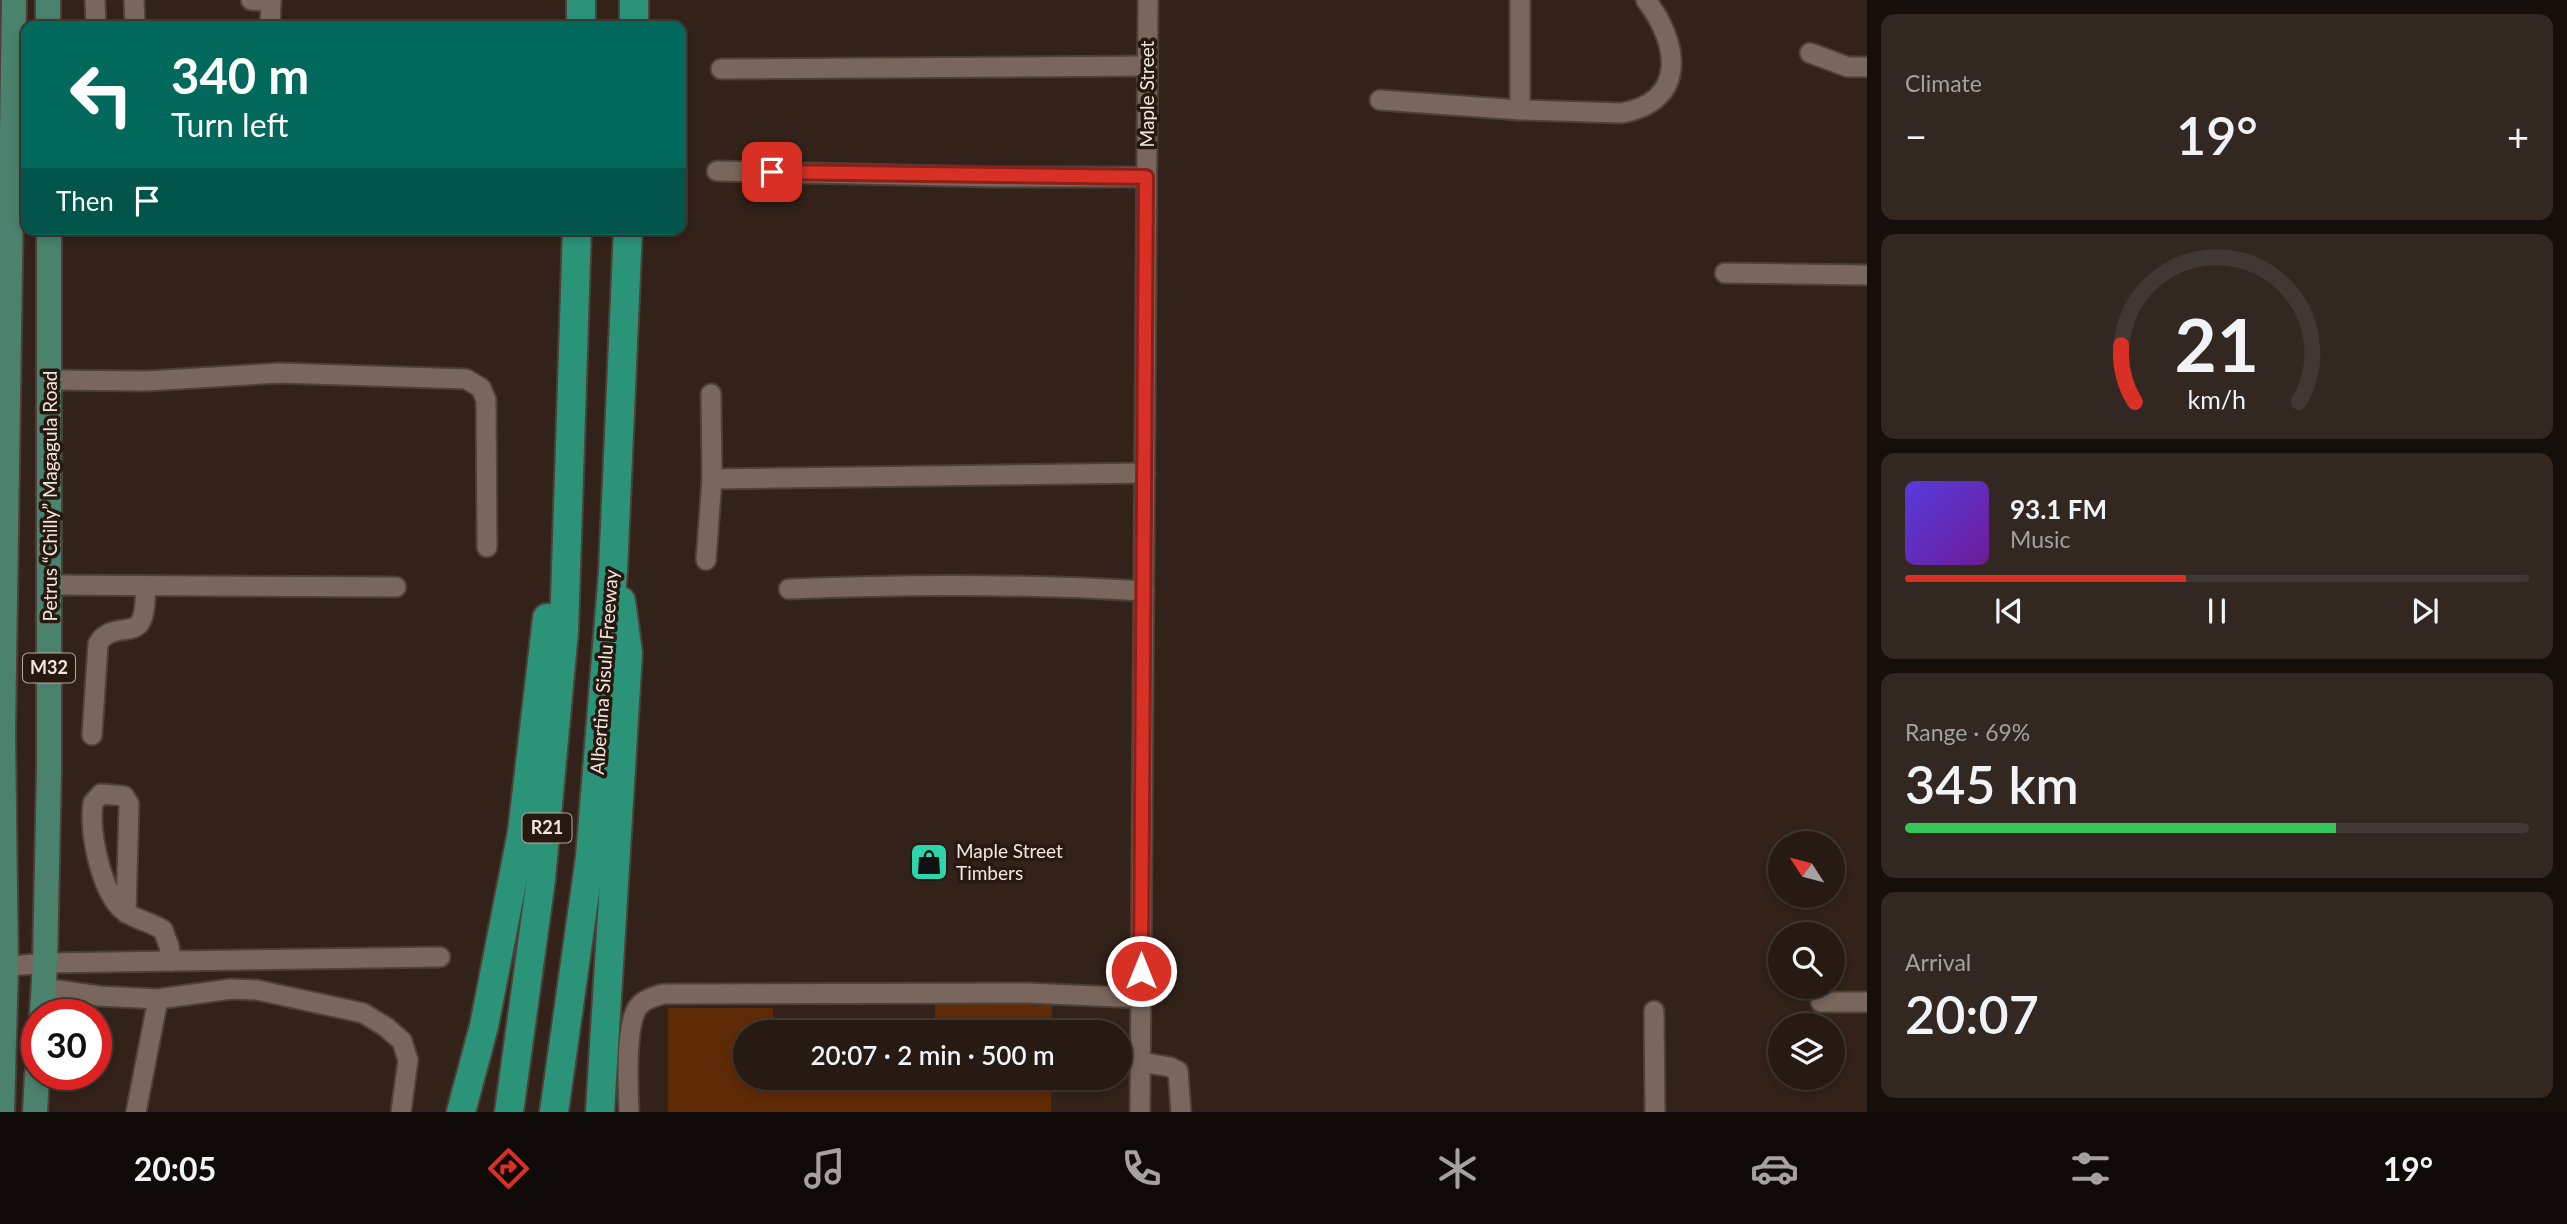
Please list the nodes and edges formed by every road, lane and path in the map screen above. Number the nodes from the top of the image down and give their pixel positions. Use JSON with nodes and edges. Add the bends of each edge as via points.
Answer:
{"nodes":[{"id":1,"x":14,"y":0,"type":"edge"},
{"id":2,"x":48,"y":0,"type":"edge"},
{"id":3,"x":95,"y":0,"type":"edge"},
{"id":4,"x":134,"y":0,"type":"edge"},
{"id":5,"x":581,"y":0,"type":"edge"},
{"id":6,"x":635,"y":0,"type":"edge"},
{"id":7,"x":1148,"y":0,"type":"edge"},
{"id":8,"x":1520,"y":0,"type":"edge"},
{"id":9,"x":1646,"y":0,"type":"edge"},
{"id":10,"x":264,"y":1,"type":"edge"},
{"id":11,"x":48,"y":21,"type":"edge"},
{"id":12,"x":96,"y":21,"type":"edge"},
{"id":13,"x":135,"y":21,"type":"edge"},
{"id":14,"x":269,"y":21,"type":"edge"},
{"id":15,"x":581,"y":21,"type":"edge"},
{"id":16,"x":634,"y":21,"type":"edge"},
{"id":17,"x":1810,"y":53,"type":"dead end"},
{"id":18,"x":7,"y":57,"type":"edge"},
{"id":19,"x":1147,"y":66,"type":"junction"},
{"id":20,"x":1867,"y":67,"type":"edge"},
{"id":21,"x":722,"y":69,"type":"dead end"},
{"id":22,"x":1380,"y":100,"type":"dead end"},
{"id":23,"x":1520,"y":110,"type":"junction"},
{"id":24,"x":717,"y":171,"type":"dead end"},
{"id":25,"x":1146,"y":177,"type":"junction"},
{"id":26,"x":6,"y":188,"type":"edge"},
{"id":27,"x":49,"y":235,"type":"edge"},
{"id":28,"x":577,"y":235,"type":"edge"},
{"id":29,"x":628,"y":235,"type":"edge"},
{"id":30,"x":1725,"y":274,"type":"dead end"},
{"id":31,"x":1867,"y":275,"type":"edge"},
{"id":32,"x":50,"y":380,"type":"junction"},
{"id":33,"x":711,"y":394,"type":"dead end"},
{"id":34,"x":1144,"y":472,"type":"junction"},
{"id":35,"x":712,"y":479,"type":"junction"},
{"id":36,"x":3,"y":496,"type":"edge"},
{"id":37,"x":567,"y":541,"type":"junction"},
{"id":38,"x":487,"y":547,"type":"dead end"},
{"id":39,"x":706,"y":560,"type":"dead end"},
{"id":40,"x":612,"y":571,"type":"junction"},
{"id":41,"x":49,"y":585,"type":"junction"},
{"id":42,"x":146,"y":586,"type":"junction"},
{"id":43,"x":396,"y":587,"type":"dead end"},
{"id":44,"x":789,"y":589,"type":"dead end"},
{"id":45,"x":1144,"y":591,"type":"junction"},
{"id":46,"x":92,"y":735,"type":"dead end"},
{"id":47,"x":126,"y":913,"type":"junction"},
{"id":48,"x":440,"y":957,"type":"dead end"},
{"id":49,"x":171,"y":961,"type":"junction"},
{"id":50,"x":45,"y":963,"type":"junction"},
{"id":51,"x":3,"y":967,"type":"edge"},
{"id":52,"x":43,"y":988,"type":"junction"},
{"id":53,"x":1141,"y":998,"type":"junction"},
{"id":54,"x":42,"y":999,"type":"edge"},
{"id":55,"x":158,"y":999,"type":"junction"},
{"id":56,"x":1821,"y":1002,"type":"dead end"},
{"id":57,"x":1867,"y":1002,"type":"edge"},
{"id":58,"x":1654,"y":1011,"type":"dead end"},
{"id":59,"x":1141,"y":1062,"type":"junction"},
{"id":60,"x":2,"y":1077,"type":"edge"},
{"id":61,"x":36,"y":1090,"type":"edge"},
{"id":62,"x":2,"y":1112,"type":"edge"},
{"id":63,"x":35,"y":1112,"type":"edge"},
{"id":64,"x":136,"y":1112,"type":"edge"},
{"id":65,"x":401,"y":1112,"type":"edge"},
{"id":66,"x":461,"y":1112,"type":"edge"},
{"id":67,"x":509,"y":1112,"type":"edge"},
{"id":68,"x":554,"y":1112,"type":"edge"},
{"id":69,"x":600,"y":1112,"type":"edge"},
{"id":70,"x":629,"y":1112,"type":"edge"},
{"id":71,"x":1140,"y":1112,"type":"edge"},
{"id":72,"x":1181,"y":1112,"type":"edge"},
{"id":73,"x":1655,"y":1112,"type":"edge"}],
"edges":[{"from":1,"to":18,"type":"main road","number":"M32"},
{"from":2,"to":11,"type":"main road"},
{"from":3,"to":12,"type":"street"},
{"from":4,"to":13,"type":"street"},
{"from":5,"to":15,"type":"highway"},
{"from":6,"to":16,"type":"highway"},
{"from":7,"to":19,"type":"street","name":"Maple Street"},
{"from":8,"to":23,"type":"street"},
{"from":9,"to":23,"type":"street","via":[[1665,32],[1672,65],[1663,93],[1652,104],[1622,113]]},
{"from":10,"to":14,"type":"street"},
{"from":17,"to":20,"type":"street","via":[[1848,67]]},
{"from":18,"to":26,"type":"main road","number":"M32"},
{"from":19,"to":21,"type":"street"},
{"from":19,"to":25,"type":"street","name":"Maple Street"},
{"from":22,"to":23,"type":"street"},
{"from":24,"to":25,"type":"street"},
{"from":25,"to":34,"type":"street","name":"Maple Street"},
{"from":26,"to":36,"type":"main road","number":"M32"},
{"from":27,"to":32,"type":"main road","name":"Petrus “Chilly” Magagula Road","number":"M32"},
{"from":28,"to":37,"type":"highway","number":"R21"},
{"from":29,"to":40,"type":"highway","name":"Albertina Sisulu Freeway","number":"R21"},
{"from":30,"to":31,"type":"street"},
{"from":32,"to":38,"type":"street","via":[[146,381],[279,373],[466,379],[481,388],[486,400]]},
{"from":32,"to":41,"type":"main road","name":"Petrus “Chilly” Magagula Road","number":"M32"},
{"from":33,"to":35,"type":"street"},
{"from":34,"to":35,"type":"street"},
{"from":34,"to":45,"type":"street","name":"Maple Street"},
{"from":35,"to":39,"type":"street"},
{"from":36,"to":51,"type":"main road","number":"M32"},
{"from":37,"to":66,"type":"highway","via":[[546,620],[524,820],[504,931]]},
{"from":37,"to":67,"type":"highway","number":"R21","via":[[564,644],[541,879]]},
{"from":40,"to":68,"type":"highway","name":"Albertina Sisulu Freeway","number":"R21","via":[[590,857]]},
{"from":40,"to":69,"type":"highway","via":[[628,653]]},
{"from":41,"to":42,"type":"street"},
{"from":41,"to":50,"type":"main road","name":"Petrus “Chilly” Magagula Road","number":"M32"},
{"from":42,"to":43,"type":"street"},
{"from":42,"to":46,"type":"street","via":[[144,612],[136,627],[108,632],[98,644]]},
{"from":44,"to":45,"type":"street","via":[[889,584]]},
{"from":45,"to":53,"type":"street","name":"Maple Street"},
{"from":47,"to":47,"type":"street","via":[[112,896],[97,855],[92,811],[101,794],[128,799]]},
{"from":47,"to":49,"type":"street","via":[[163,930]]},
{"from":48,"to":49,"type":"street"},
{"from":49,"to":50,"type":"street"},
{"from":50,"to":51,"type":"street"},
{"from":50,"to":52,"type":"main road","name":"Petrus “Chilly” Magagula Road","number":"M32"},
{"from":51,"to":60,"type":"main road","number":"M32"},
{"from":52,"to":54,"type":"main road","name":"Petrus “Chilly” Magagula Road","number":"M32"},
{"from":52,"to":55,"type":"street"},
{"from":53,"to":59,"type":"street","name":"Maple Street"},
{"from":53,"to":70,"type":"street","via":[[1027,993],[663,994],[645,1001],[634,1017]]},
{"from":55,"to":64,"type":"street"},
{"from":55,"to":65,"type":"street","via":[[257,990],[363,1013],[402,1041],[408,1060]]},
{"from":56,"to":57,"type":"street"},
{"from":58,"to":73,"type":"street"},
{"from":59,"to":71,"type":"street","name":"Maple Street"},
{"from":59,"to":72,"type":"street","via":[[1178,1071]]},
{"from":60,"to":62,"type":"main road","number":"M32"},
{"from":61,"to":63,"type":"main road"}]}
